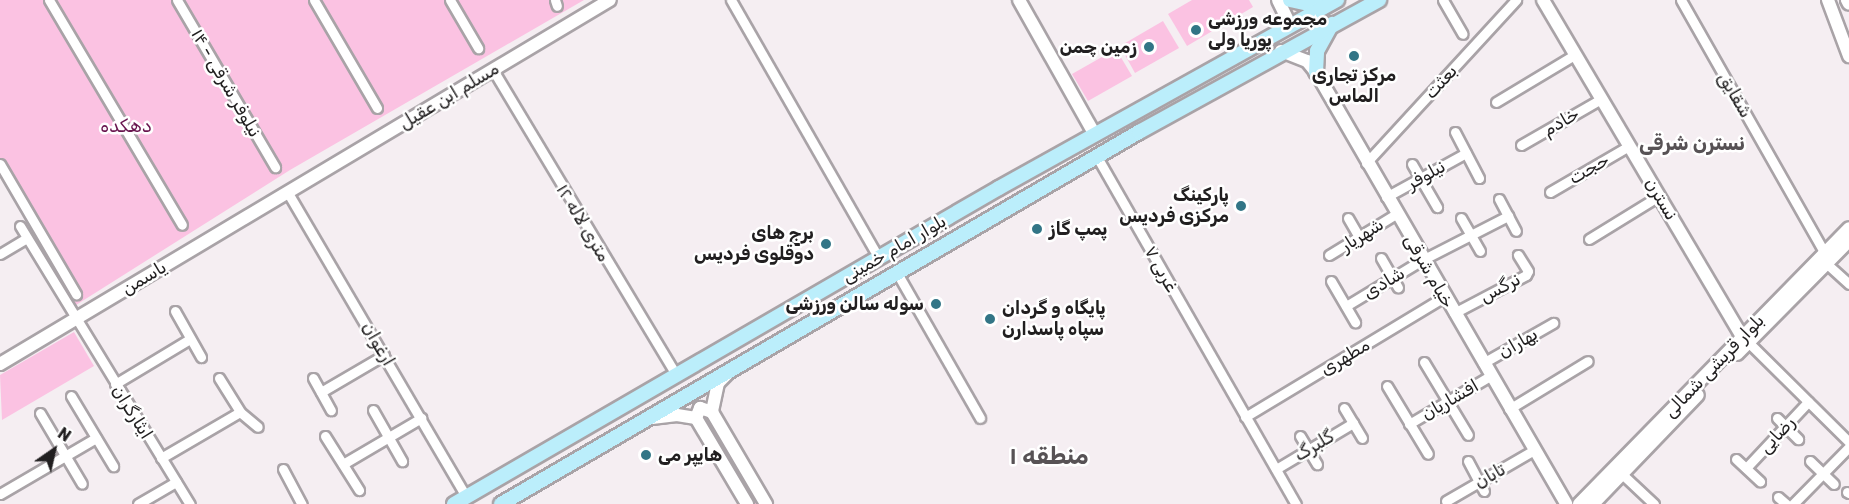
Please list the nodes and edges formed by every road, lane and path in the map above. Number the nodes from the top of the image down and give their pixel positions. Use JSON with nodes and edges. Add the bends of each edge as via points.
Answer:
{"nodes":[{"id":1,"x":49,"y":0,"type":"edge"},
{"id":2,"x":177,"y":0,"type":"edge"},
{"id":3,"x":314,"y":0,"type":"edge"},
{"id":4,"x":450,"y":0,"type":"edge"},
{"id":5,"x":610,"y":0,"type":"edge"},
{"id":6,"x":731,"y":0,"type":"edge"},
{"id":7,"x":1018,"y":0,"type":"edge"},
{"id":8,"x":1278,"y":0,"type":"edge"},
{"id":9,"x":1290,"y":0,"type":"edge"},
{"id":10,"x":1337,"y":0,"type":"edge"},
{"id":11,"x":1379,"y":0,"type":"edge"},
{"id":12,"x":1443,"y":0,"type":"edge"},
{"id":13,"x":1516,"y":0,"type":"edge"},
{"id":14,"x":1543,"y":0,"type":"edge"},
{"id":15,"x":1681,"y":0,"type":"edge"},
{"id":16,"x":1828,"y":0,"type":"edge"},
{"id":17,"x":1323,"y":7,"type":"junction"},
{"id":18,"x":1334,"y":23,"type":"junction"},
{"id":19,"x":1290,"y":25,"type":"junction"},
{"id":20,"x":1838,"y":26,"type":"junction"},
{"id":21,"x":1463,"y":34,"type":"dead end"},
{"id":22,"x":1849,"y":36,"type":"edge"},
{"id":23,"x":478,"y":48,"type":"dead end"},
{"id":24,"x":1281,"y":51,"type":"junction"},
{"id":25,"x":1576,"y":54,"type":"junction"},
{"id":26,"x":1849,"y":56,"type":"edge"},
{"id":27,"x":493,"y":70,"type":"junction"},
{"id":28,"x":1316,"y":72,"type":"junction"},
{"id":29,"x":1168,"y":93,"type":"junction"},
{"id":30,"x":1601,"y":99,"type":"junction"},
{"id":31,"x":1496,"y":102,"type":"dead end"},
{"id":32,"x":377,"y":108,"type":"dead end"},
{"id":33,"x":1178,"y":114,"type":"junction"},
{"id":34,"x":1455,"y":132,"type":"dead end"},
{"id":35,"x":1095,"y":135,"type":"junction"},
{"id":36,"x":1521,"y":145,"type":"dead end"},
{"id":37,"x":1629,"y":146,"type":"junction"},
{"id":38,"x":1466,"y":153,"type":"junction"},
{"id":39,"x":1097,"y":157,"type":"junction"},
{"id":40,"x":1366,"y":163,"type":"junction"},
{"id":41,"x":0,"y":164,"type":"edge"},
{"id":42,"x":1412,"y":164,"type":"dead end"},
{"id":43,"x":275,"y":167,"type":"dead end"},
{"id":44,"x":1420,"y":178,"type":"junction"},
{"id":45,"x":1479,"y":178,"type":"dead end"},
{"id":46,"x":1550,"y":192,"type":"dead end"},
{"id":47,"x":288,"y":193,"type":"junction"},
{"id":48,"x":1659,"y":196,"type":"junction"},
{"id":49,"x":1386,"y":197,"type":"junction"},
{"id":50,"x":1499,"y":199,"type":"dead end"},
{"id":51,"x":1437,"y":207,"type":"dead end"},
{"id":52,"x":1396,"y":214,"type":"junction"},
{"id":53,"x":1508,"y":216,"type":"junction"},
{"id":54,"x":1348,"y":218,"type":"dead end"},
{"id":55,"x":1461,"y":218,"type":"dead end"},
{"id":56,"x":182,"y":225,"type":"dead end"},
{"id":57,"x":20,"y":226,"type":"dead end"},
{"id":58,"x":1849,"y":228,"type":"edge"},
{"id":59,"x":1516,"y":231,"type":"dead end"},
{"id":60,"x":1471,"y":235,"type":"junction"},
{"id":61,"x":1359,"y":237,"type":"junction"},
{"id":62,"x":27,"y":238,"type":"junction"},
{"id":63,"x":1589,"y":239,"type":"dead end"},
{"id":64,"x":1849,"y":241,"type":"edge"},
{"id":65,"x":1480,"y":251,"type":"dead end"},
{"id":66,"x":0,"y":254,"type":"edge"},
{"id":67,"x":1329,"y":255,"type":"dead end"},
{"id":68,"x":1518,"y":255,"type":"dead end"},
{"id":69,"x":879,"y":258,"type":"junction"},
{"id":70,"x":1381,"y":258,"type":"dead end"},
{"id":71,"x":1826,"y":258,"type":"junction"},
{"id":72,"x":1422,"y":260,"type":"junction"},
{"id":73,"x":897,"y":273,"type":"junction"},
{"id":74,"x":1393,"y":278,"type":"junction"},
{"id":75,"x":1330,"y":281,"type":"dead end"},
{"id":76,"x":1849,"y":284,"type":"edge"},
{"id":77,"x":1398,"y":288,"type":"dead end"},
{"id":78,"x":76,"y":294,"type":"dead end"},
{"id":79,"x":1444,"y":297,"type":"junction"},
{"id":80,"x":1346,"y":306,"type":"junction"},
{"id":81,"x":175,"y":311,"type":"dead end"},
{"id":82,"x":1454,"y":313,"type":"junction"},
{"id":83,"x":75,"y":319,"type":"junction"},
{"id":84,"x":1355,"y":322,"type":"dead end"},
{"id":85,"x":1553,"y":323,"type":"dead end"},
{"id":86,"x":190,"y":339,"type":"junction"},
{"id":87,"x":1745,"y":339,"type":"junction"},
{"id":88,"x":384,"y":355,"type":"junction"},
{"id":89,"x":201,"y":357,"type":"dead end"},
{"id":90,"x":1588,"y":361,"type":"dead end"},
{"id":91,"x":1425,"y":362,"type":"dead end"},
{"id":92,"x":1483,"y":363,"type":"junction"},
{"id":93,"x":0,"y":364,"type":"edge"},
{"id":94,"x":730,"y":371,"type":"junction"},
{"id":95,"x":1712,"y":374,"type":"junction"},
{"id":96,"x":676,"y":375,"type":"junction"},
{"id":97,"x":1490,"y":376,"type":"junction"},
{"id":98,"x":219,"y":378,"type":"dead end"},
{"id":99,"x":313,"y":378,"type":"dead end"},
{"id":100,"x":115,"y":384,"type":"junction"},
{"id":101,"x":1387,"y":386,"type":"dead end"},
{"id":102,"x":321,"y":392,"type":"junction"},
{"id":103,"x":71,"y":396,"type":"dead end"},
{"id":104,"x":1448,"y":400,"type":"junction"},
{"id":105,"x":1808,"y":402,"type":"junction"},
{"id":106,"x":1344,"y":408,"type":"dead end"},
{"id":107,"x":1509,"y":408,"type":"junction"},
{"id":108,"x":332,"y":410,"type":"dead end"},
{"id":109,"x":373,"y":410,"type":"dead end"},
{"id":110,"x":240,"y":412,"type":"junction"},
{"id":111,"x":712,"y":412,"type":"junction"},
{"id":112,"x":40,"y":413,"type":"dead end"},
{"id":113,"x":1245,"y":417,"type":"junction"},
{"id":114,"x":421,"y":418,"type":"junction"},
{"id":115,"x":696,"y":418,"type":"junction"},
{"id":116,"x":980,"y":418,"type":"dead end"},
{"id":117,"x":1777,"y":418,"type":"dead end"},
{"id":118,"x":645,"y":420,"type":"junction"},
{"id":119,"x":1353,"y":423,"type":"junction"},
{"id":120,"x":1409,"y":423,"type":"junction"},
{"id":121,"x":588,"y":425,"type":"junction"},
{"id":122,"x":1785,"y":426,"type":"junction"},
{"id":123,"x":258,"y":427,"type":"dead end"},
{"id":124,"x":1468,"y":435,"type":"dead end"},
{"id":125,"x":325,"y":436,"type":"dead end"},
{"id":126,"x":1300,"y":436,"type":"dead end"},
{"id":127,"x":96,"y":438,"type":"junction"},
{"id":128,"x":388,"y":438,"type":"junction"},
{"id":129,"x":565,"y":438,"type":"junction"},
{"id":130,"x":1362,"y":438,"type":"dead end"},
{"id":131,"x":1798,"y":440,"type":"dead end"},
{"id":132,"x":1849,"y":442,"type":"edge"},
{"id":133,"x":598,"y":447,"type":"junction"},
{"id":134,"x":1849,"y":447,"type":"edge"},
{"id":135,"x":1309,"y":450,"type":"junction"},
{"id":136,"x":1533,"y":450,"type":"junction"},
{"id":137,"x":1428,"y":454,"type":"dead end"},
{"id":138,"x":65,"y":455,"type":"junction"},
{"id":139,"x":161,"y":458,"type":"junction"},
{"id":140,"x":578,"y":459,"type":"junction"},
{"id":141,"x":1736,"y":459,"type":"dead end"},
{"id":142,"x":402,"y":461,"type":"dead end"},
{"id":143,"x":1468,"y":461,"type":"dead end"},
{"id":144,"x":1810,"y":461,"type":"dead end"},
{"id":145,"x":343,"y":464,"type":"junction"},
{"id":146,"x":1317,"y":464,"type":"dead end"},
{"id":147,"x":113,"y":466,"type":"dead end"},
{"id":148,"x":1746,"y":468,"type":"junction"},
{"id":149,"x":283,"y":469,"type":"dead end"},
{"id":150,"x":1276,"y":469,"type":"junction"},
{"id":151,"x":1622,"y":474,"type":"junction"},
{"id":152,"x":1823,"y":474,"type":"junction"},
{"id":153,"x":1760,"y":481,"type":"dead end"},
{"id":154,"x":176,"y":482,"type":"junction"},
{"id":155,"x":82,"y":484,"type":"dead end"},
{"id":156,"x":1834,"y":484,"type":"dead end"},
{"id":157,"x":1482,"y":486,"type":"junction"},
{"id":158,"x":359,"y":490,"type":"dead end"},
{"id":159,"x":0,"y":496,"type":"edge"},
{"id":160,"x":466,"y":496,"type":"junction"},
{"id":161,"x":1778,"y":497,"type":"dead end"},
{"id":162,"x":1446,"y":501,"type":"dead end"},
{"id":163,"x":4,"y":504,"type":"edge"},
{"id":164,"x":138,"y":504,"type":"edge"},
{"id":165,"x":190,"y":504,"type":"edge"},
{"id":166,"x":302,"y":504,"type":"edge"},
{"id":167,"x":454,"y":504,"type":"edge"},
{"id":168,"x":501,"y":504,"type":"edge"},
{"id":169,"x":747,"y":504,"type":"edge"},
{"id":170,"x":766,"y":504,"type":"edge"},
{"id":171,"x":1296,"y":504,"type":"edge"},
{"id":172,"x":1566,"y":504,"type":"edge"},
{"id":173,"x":1579,"y":504,"type":"edge"},
{"id":174,"x":1593,"y":504,"type":"edge"},
{"id":175,"x":1654,"y":504,"type":"edge"},
{"id":176,"x":1786,"y":504,"type":"edge"},
{"id":177,"x":1793,"y":504,"type":"edge"}],
"edges":[{"from":1,"to":56,"type":"street"},
{"from":2,"to":43,"type":"street","name":"نیلوفر شرقی - ۱۴"},
{"from":3,"to":32,"type":"street"},
{"from":4,"to":23,"type":"street"},
{"from":5,"to":27,"type":"street","name":"مسلم ابن عقیل"},
{"from":6,"to":69,"type":"street"},
{"from":7,"to":35,"type":"street"},
{"from":8,"to":19,"type":"street"},
{"from":9,"to":17,"type":"main road"},
{"from":10,"to":17,"type":"main road","name":"بلوار امام خمینی"},
{"from":11,"to":18,"type":"main road","name":"بلوار امام خمینی"},
{"from":12,"to":21,"type":"street"},
{"from":13,"to":40,"type":"street","name":"بعثت"},
{"from":14,"to":25,"type":"street","name":"نسترن"},
{"from":15,"to":71,"type":"street","name":"شقایق"},
{"from":16,"to":20,"type":"street"},
{"from":17,"to":19,"type":"main road","name":"بلوار امام خمینی"},
{"from":18,"to":24,"type":"main road","name":"بلوار امام خمینی"},
{"from":18,"to":28,"type":"main road","via":[[1317,51]]},
{"from":19,"to":29,"type":"main road","name":"بلوار امام خمینی"},
{"from":20,"to":22,"type":"street"},
{"from":20,"to":26,"type":"street"},
{"from":24,"to":28,"type":"street","name":"خیام شرقی","via":[[1307,61]]},
{"from":24,"to":33,"type":"main road","name":"بلوار امام خمینی"},
{"from":25,"to":30,"type":"street","name":"نسترن"},
{"from":25,"to":31,"type":"street"},
{"from":27,"to":47,"type":"street","name":"مسلم ابن عقیل"},
{"from":27,"to":96,"type":"street","name":"۱۲ متری لاله"},
{"from":28,"to":40,"type":"street","name":"خیام شرقی"},
{"from":29,"to":33,"type":"main road","via":[[1165,105]]},
{"from":29,"to":35,"type":"main road","name":"بلوار امام خمینی"},
{"from":30,"to":36,"type":"street","name":"خادم"},
{"from":30,"to":37,"type":"street","name":"نسترن"},
{"from":33,"to":39,"type":"main road","name":"بلوار امام خمینی"},
{"from":34,"to":38,"type":"street"},
{"from":35,"to":69,"type":"main road","name":"بلوار امام خمینی"},
{"from":37,"to":46,"type":"street","name":"حجت"},
{"from":37,"to":48,"type":"street","name":"نسترن"},
{"from":38,"to":44,"type":"street","name":"نیلوفر"},
{"from":38,"to":45,"type":"street"},
{"from":39,"to":73,"type":"main road","name":"بلوار امام خمینی"},
{"from":39,"to":113,"type":"street","name":"۷ غربی"},
{"from":40,"to":49,"type":"street","name":"خیام شرقی"},
{"from":41,"to":78,"type":"street"},
{"from":42,"to":44,"type":"street"},
{"from":44,"to":49,"type":"street","name":"نیلوفر"},
{"from":44,"to":51,"type":"street"},
{"from":47,"to":83,"type":"street","name":"یاسمن"},
{"from":47,"to":88,"type":"street","name":"ارغوان"},
{"from":48,"to":63,"type":"street"},
{"from":48,"to":87,"type":"street","name":"نسترن"},
{"from":49,"to":52,"type":"street","name":"خیام شرقی"},
{"from":50,"to":53,"type":"street"},
{"from":52,"to":61,"type":"street","name":"شهریار"},
{"from":52,"to":72,"type":"street","name":"خیام شرقی"},
{"from":53,"to":59,"type":"street"},
{"from":53,"to":60,"type":"street","name":"شادی"},
{"from":54,"to":61,"type":"street"},
{"from":55,"to":60,"type":"street"},
{"from":57,"to":62,"type":"street","name":"ایثارگران"},
{"from":58,"to":71,"type":"street","name":"بلوار قریشی شمالی"},
{"from":60,"to":65,"type":"street"},
{"from":60,"to":72,"type":"street","name":"شادی"},
{"from":61,"to":67,"type":"street","name":"شهریار"},
{"from":62,"to":66,"type":"street"},
{"from":62,"to":83,"type":"street","name":"ایثارگران"},
{"from":64,"to":71,"type":"street","name":"بلوار قریشی شمالی"},
{"from":68,"to":82,"type":"street","name":"نرگس","via":[[1528,271],[1526,275]]},
{"from":69,"to":96,"type":"main road","name":"بلوار امام خمینی"},
{"from":70,"to":74,"type":"street"},
{"from":71,"to":76,"type":"street","name":"شقایق"},
{"from":71,"to":87,"type":"street","name":"بلوار قریشی شمالی"},
{"from":72,"to":74,"type":"street","name":"شادی"},
{"from":72,"to":79,"type":"street","name":"خیام شرقی"},
{"from":73,"to":94,"type":"main road","name":"بلوار امام خمینی"},
{"from":73,"to":116,"type":"street"},
{"from":74,"to":77,"type":"street"},
{"from":74,"to":80,"type":"street","name":"شادی"},
{"from":75,"to":80,"type":"street"},
{"from":79,"to":82,"type":"street","name":"خیام شرقی"},
{"from":79,"to":113,"type":"street","name":"مطهری"},
{"from":80,"to":84,"type":"street"},
{"from":81,"to":86,"type":"street"},
{"from":82,"to":92,"type":"street","name":"خیام شرقی"},
{"from":83,"to":93,"type":"street","name":"یاسمن"},
{"from":83,"to":100,"type":"street","name":"ایثارگران"},
{"from":85,"to":92,"type":"street","name":"بهاران"},
{"from":86,"to":89,"type":"street"},
{"from":86,"to":100,"type":"street"},
{"from":87,"to":95,"type":"street","name":"بلوار قریشی شمالی"},
{"from":87,"to":105,"type":"street"},
{"from":88,"to":102,"type":"street"},
{"from":88,"to":114,"type":"street","name":"ارغوان"},
{"from":90,"to":107,"type":"street"},
{"from":91,"to":104,"type":"street"},
{"from":92,"to":97,"type":"street","name":"خیام شرقی"},
{"from":94,"to":111,"type":"street","via":[[718,383]]},
{"from":94,"to":118,"type":"main road","name":"بلوار امام خمینی"},
{"from":95,"to":151,"type":"street","name":"بلوار قریشی شمالی"},
{"from":95,"to":173,"type":"street","name":"بلوار قریشی شمالی"},
{"from":96,"to":121,"type":"main road","name":"بلوار امام خمینی"},
{"from":97,"to":104,"type":"street","name":"افشاریان"},
{"from":97,"to":107,"type":"street","name":"خیام شرقی"},
{"from":98,"to":110,"type":"street"},
{"from":99,"to":102,"type":"street"},
{"from":100,"to":139,"type":"street","name":"ایثارگران"},
{"from":101,"to":120,"type":"street"},
{"from":102,"to":108,"type":"street"},
{"from":103,"to":127,"type":"street"},
{"from":104,"to":120,"type":"street","name":"افشاریان"},
{"from":104,"to":124,"type":"street"},
{"from":105,"to":122,"type":"street","name":"رضایی"},
{"from":105,"to":132,"type":"street"},
{"from":106,"to":119,"type":"street"},
{"from":107,"to":136,"type":"street","name":"خیام شرقی"},
{"from":109,"to":128,"type":"street"},
{"from":110,"to":123,"type":"street"},
{"from":110,"to":139,"type":"street"},
{"from":111,"to":115,"type":"street","via":[[700,408]]},
{"from":111,"to":170,"type":"street"},
{"from":112,"to":138,"type":"street"},
{"from":113,"to":150,"type":"street","name":"۷ غربی"},
{"from":114,"to":128,"type":"street"},
{"from":114,"to":160,"type":"street","name":"ارغوان"},
{"from":115,"to":118,"type":"street","via":[[677,415]]},
{"from":115,"to":169,"type":"street"},
{"from":117,"to":122,"type":"street"},
{"from":118,"to":133,"type":"main road","name":"بلوار امام خمینی"},
{"from":119,"to":130,"type":"street"},
{"from":119,"to":135,"type":"street","name":"گلبرگ"},
{"from":120,"to":137,"type":"street"},
{"from":121,"to":129,"type":"main road","name":"بلوار امام خمینی"},
{"from":121,"to":133,"type":"main road","via":[[587,438]]},
{"from":122,"to":131,"type":"street"},
{"from":122,"to":148,"type":"street","name":"رضایی"},
{"from":125,"to":145,"type":"street"},
{"from":126,"to":135,"type":"street"},
{"from":127,"to":138,"type":"street"},
{"from":127,"to":147,"type":"street"},
{"from":128,"to":142,"type":"street"},
{"from":128,"to":145,"type":"street"},
{"from":129,"to":140,"type":"main road","via":[[576,446]]},
{"from":129,"to":160,"type":"main road","name":"بلوار امام خمینی"},
{"from":133,"to":140,"type":"main road","name":"بلوار امام خمینی"},
{"from":134,"to":152,"type":"street"},
{"from":135,"to":146,"type":"street"},
{"from":135,"to":150,"type":"street","name":"گلبرگ"},
{"from":136,"to":157,"type":"street","name":"تابان"},
{"from":136,"to":172,"type":"street","name":"خیام شرقی"},
{"from":138,"to":155,"type":"street"},
{"from":138,"to":159,"type":"street"},
{"from":139,"to":154,"type":"street","name":"ایثارگران"},
{"from":140,"to":168,"type":"main road","name":"بلوار امام خمینی"},
{"from":141,"to":148,"type":"street"},
{"from":143,"to":157,"type":"street"},
{"from":144,"to":152,"type":"street"},
{"from":145,"to":158,"type":"street"},
{"from":148,"to":153,"type":"street"},
{"from":149,"to":166,"type":"street"},
{"from":150,"to":171,"type":"street","name":"۷ غربی"},
{"from":151,"to":174,"type":"street","name":"بلوار قریشی شمالی"},
{"from":151,"to":175,"type":"street"},
{"from":152,"to":156,"type":"street"},
{"from":152,"to":177,"type":"street"},
{"from":154,"to":164,"type":"street"},
{"from":154,"to":165,"type":"street","name":"ایثارگران"},
{"from":157,"to":162,"type":"street","name":"تابان"},
{"from":159,"to":163,"type":"street"},
{"from":160,"to":167,"type":"main road","name":"بلوار امام خمینی"},
{"from":161,"to":176,"type":"street"}]}
